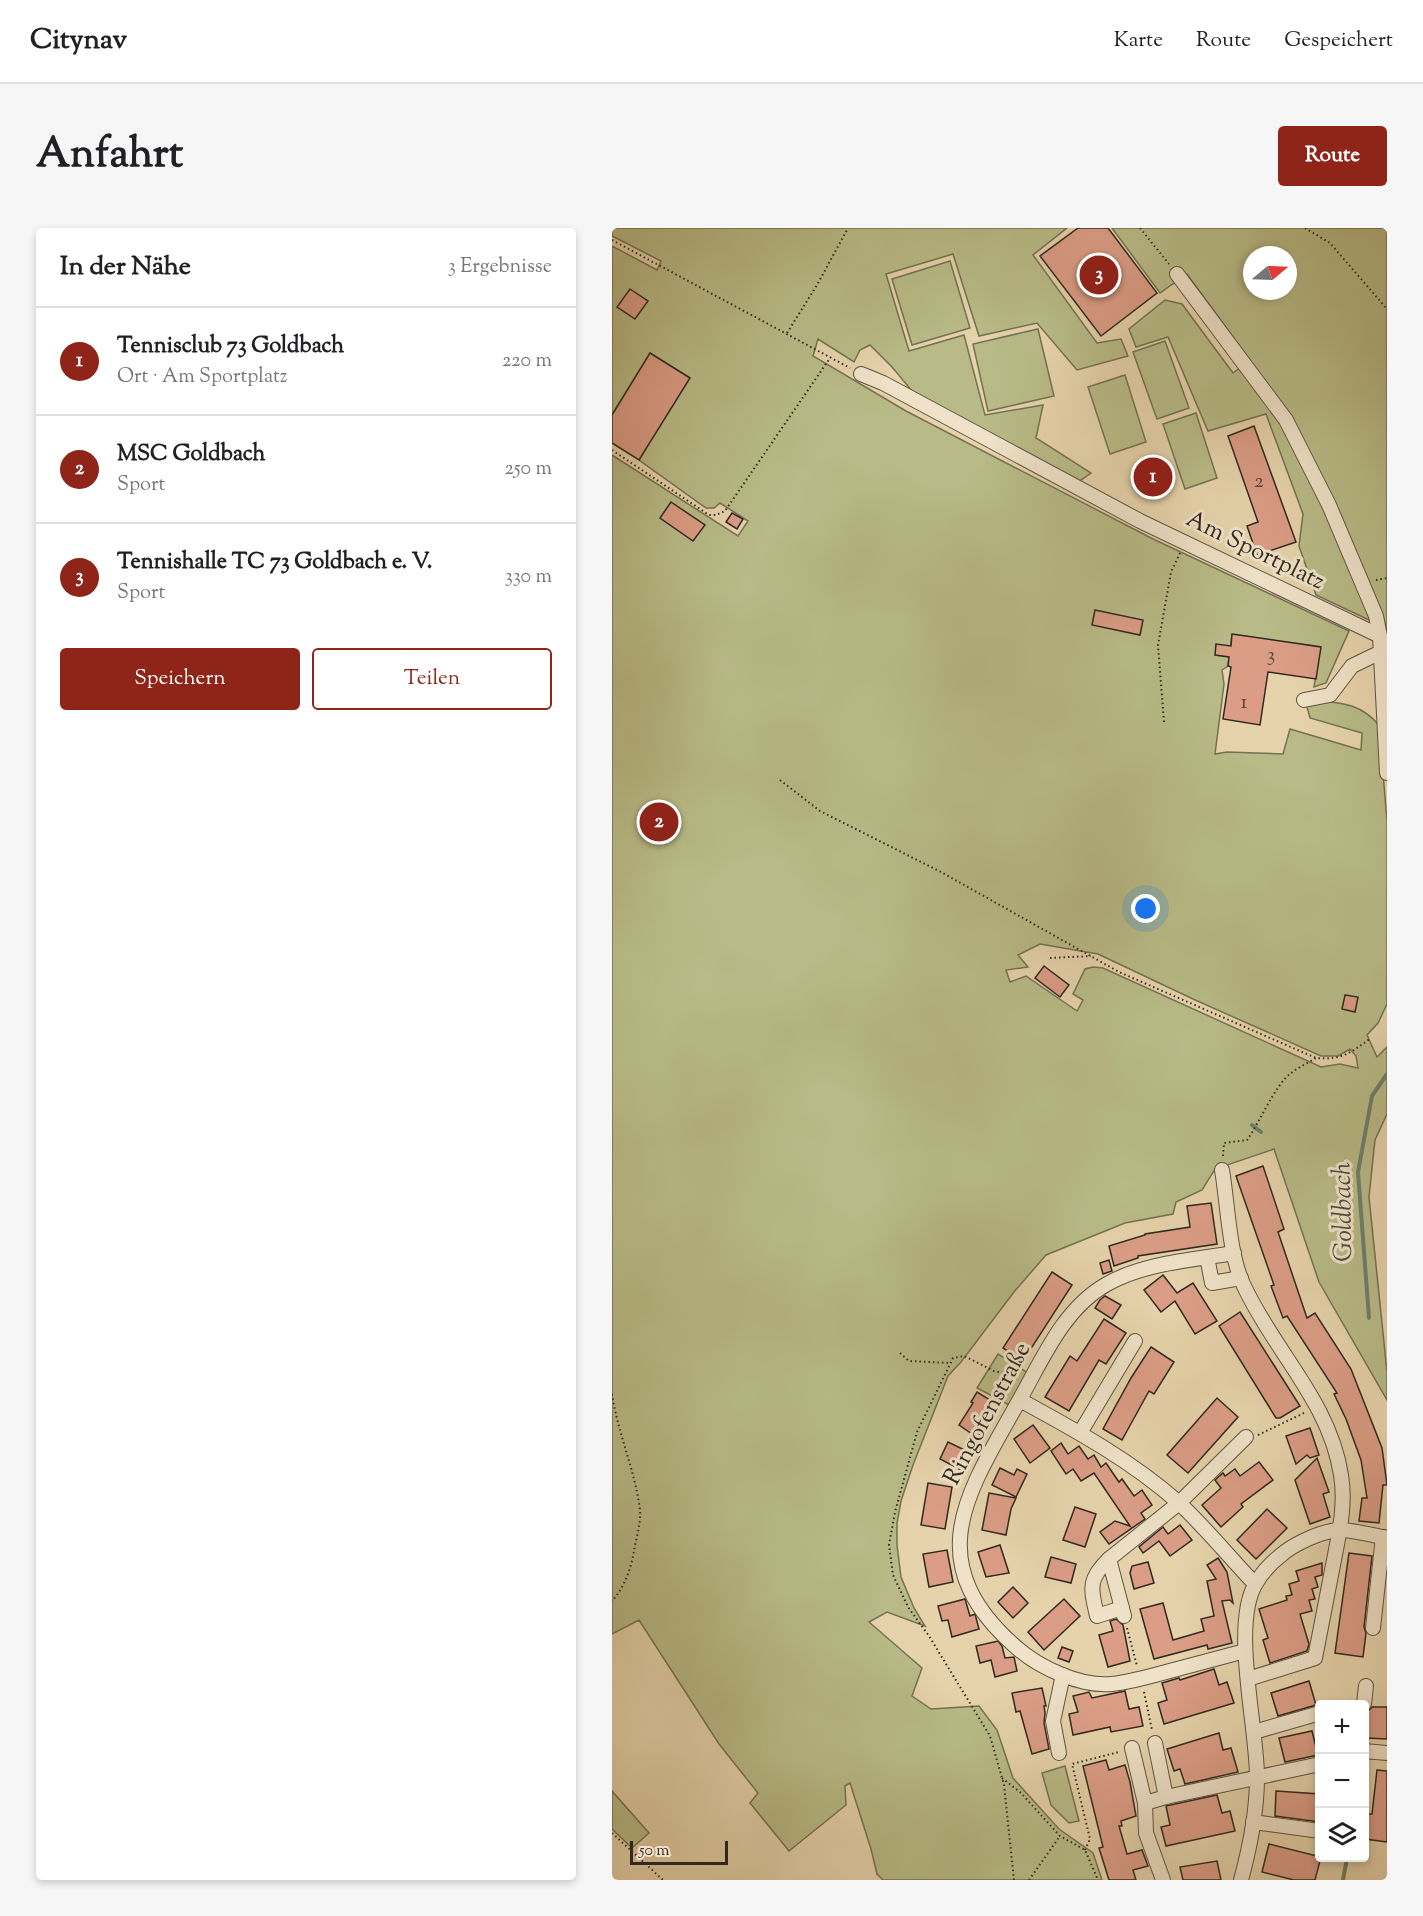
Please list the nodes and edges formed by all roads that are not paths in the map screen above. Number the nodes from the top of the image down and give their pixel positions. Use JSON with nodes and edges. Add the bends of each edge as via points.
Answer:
{"nodes":[{"id":1,"x":1177,"y":273,"type":"road end"},
{"id":2,"x":861,"y":374,"type":"road end"},
{"id":3,"x":1380,"y":636,"type":"junction"},
{"id":4,"x":1381,"y":652,"type":"junction"},
{"id":5,"x":1304,"y":700,"type":"dead end"},
{"id":6,"x":1387,"y":773,"type":"edge"},
{"id":7,"x":1222,"y":1170,"type":"road end"},
{"id":8,"x":1234,"y":1253,"type":"junction"},
{"id":9,"x":1207,"y":1257,"type":"junction"},
{"id":10,"x":1241,"y":1278,"type":"junction"},
{"id":11,"x":1135,"y":1341,"type":"dead end"},
{"id":12,"x":1020,"y":1400,"type":"junction"},
{"id":13,"x":1080,"y":1433,"type":"junction"},
{"id":14,"x":1246,"y":1437,"type":"road end"},
{"id":15,"x":1179,"y":1503,"type":"junction"},
{"id":16,"x":1340,"y":1530,"type":"junction"},
{"id":17,"x":1385,"y":1538,"type":"edge"},
{"id":18,"x":1109,"y":1559,"type":"junction"},
{"id":19,"x":1255,"y":1584,"type":"junction"},
{"id":20,"x":1373,"y":1628,"type":"dead end"},
{"id":21,"x":1245,"y":1652,"type":"junction"},
{"id":22,"x":1063,"y":1675,"type":"junction"},
{"id":23,"x":1248,"y":1679,"type":"junction"},
{"id":24,"x":1366,"y":1686,"type":"dead end"},
{"id":25,"x":1364,"y":1700,"type":"edge"},
{"id":26,"x":1315,"y":1714,"type":"edge"},
{"id":27,"x":1254,"y":1732,"type":"junction"},
{"id":28,"x":1155,"y":1743,"type":"road end"},
{"id":29,"x":1128,"y":1749,"type":"road end"},
{"id":30,"x":1369,"y":1751,"type":"edge"},
{"id":31,"x":1059,"y":1753,"type":"dead end"},
{"id":32,"x":1387,"y":1753,"type":"edge"},
{"id":33,"x":1315,"y":1765,"type":"edge"},
{"id":34,"x":1257,"y":1777,"type":"junction"},
{"id":35,"x":1166,"y":1797,"type":"junction"},
{"id":36,"x":1145,"y":1803,"type":"junction"},
{"id":37,"x":1252,"y":1822,"type":"junction"},
{"id":38,"x":1315,"y":1830,"type":"edge"},
{"id":39,"x":1163,"y":1880,"type":"edge"},
{"id":40,"x":1241,"y":1880,"type":"edge"}],
"edges":[{"from":1,"to":3,"type":"street","via":[[1286,420],[1329,506],[1376,616]]},
{"from":2,"to":3,"type":"street","name":"Am Sportplatz","via":[[1140,521]]},
{"from":3,"to":4,"type":"street"},
{"from":4,"to":5,"type":"street","via":[[1352,666],[1330,695]]},
{"from":4,"to":6,"type":"street"},
{"from":7,"to":8,"type":"street"},
{"from":8,"to":9,"type":"street","name":"Ringofenstraße"},
{"from":8,"to":10,"type":"street"},
{"from":9,"to":10,"type":"street","via":[[1212,1283]]},
{"from":9,"to":12,"type":"street","name":"Ringofenstraße","via":[[1129,1274],[1093,1293],[1079,1304],[1046,1350]]},
{"from":10,"to":16,"type":"street","via":[[1331,1435],[1341,1477]]},
{"from":11,"to":13,"type":"street"},
{"from":12,"to":13,"type":"street"},
{"from":12,"to":22,"type":"street","name":"Ringofenstraße","via":[[973,1485],[962,1518],[962,1570],[979,1606],[1008,1641],[1027,1657]]},
{"from":13,"to":15,"type":"street"},
{"from":14,"to":15,"type":"street"},
{"from":15,"to":18,"type":"street"},
{"from":15,"to":19,"type":"street"},
{"from":16,"to":17,"type":"street"},
{"from":16,"to":19,"type":"street","via":[[1289,1548]]},
{"from":16,"to":23,"type":"street","via":[[1315,1658]]},
{"from":17,"to":20,"type":"street"},
{"from":18,"to":18,"type":"street","via":[[1123,1612],[1097,1616],[1091,1586],[1096,1571]]},
{"from":19,"to":21,"type":"street","via":[[1246,1614]]},
{"from":21,"to":22,"type":"street","name":"Ringofenstraße","via":[[1111,1684]]},
{"from":21,"to":23,"type":"street"},
{"from":22,"to":31,"type":"street","via":[[1053,1721]]},
{"from":23,"to":27,"type":"street"},
{"from":24,"to":25,"type":"street"},
{"from":26,"to":27,"type":"street"},
{"from":27,"to":34,"type":"street"},
{"from":28,"to":35,"type":"street"},
{"from":29,"to":36,"type":"street"},
{"from":30,"to":32,"type":"street"},
{"from":33,"to":34,"type":"street"},
{"from":34,"to":35,"type":"street"},
{"from":34,"to":37,"type":"street"},
{"from":35,"to":36,"type":"street"},
{"from":36,"to":39,"type":"street","via":[[1146,1833]]},
{"from":37,"to":38,"type":"street"},
{"from":37,"to":40,"type":"street"}]}
